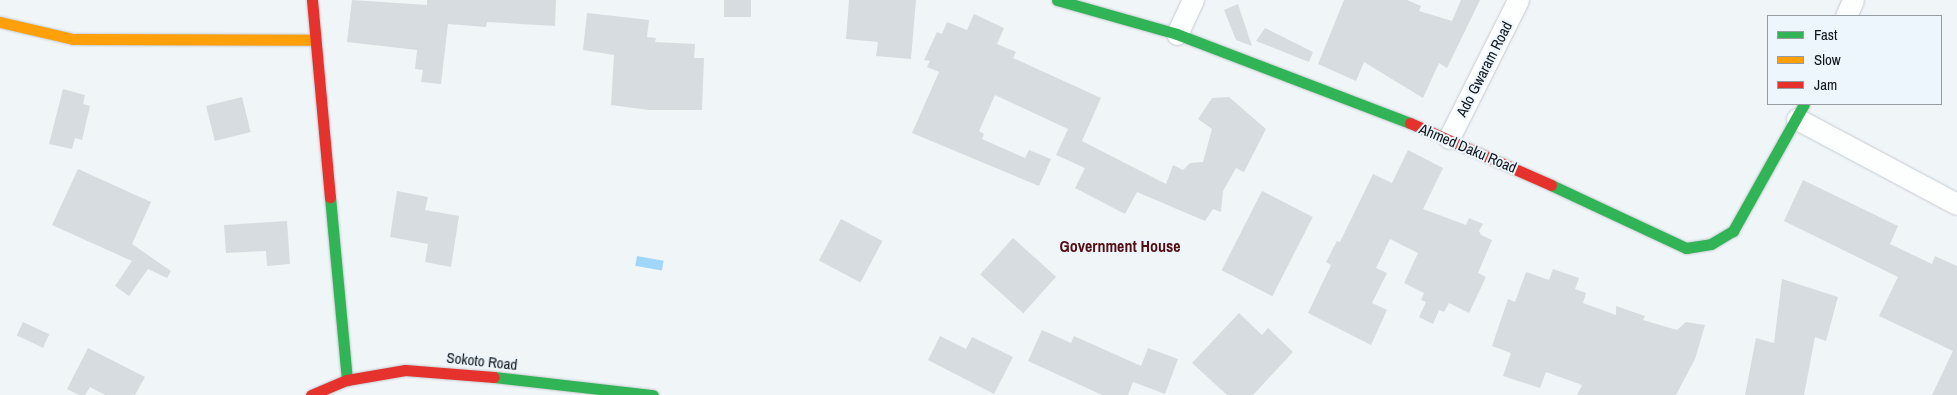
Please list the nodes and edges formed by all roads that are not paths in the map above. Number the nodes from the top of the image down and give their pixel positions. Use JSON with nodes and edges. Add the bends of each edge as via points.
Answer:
{"nodes":[{"id":1,"x":312,"y":0,"type":"edge"},
{"id":2,"x":1057,"y":0,"type":"edge"},
{"id":3,"x":1193,"y":0,"type":"edge"},
{"id":4,"x":1518,"y":0,"type":"edge"},
{"id":5,"x":1853,"y":0,"type":"edge"},
{"id":6,"x":1846,"y":15,"type":"edge"},
{"id":7,"x":0,"y":22,"type":"edge"},
{"id":8,"x":1177,"y":34,"type":"junction"},
{"id":9,"x":315,"y":40,"type":"junction"},
{"id":10,"x":1801,"y":111,"type":"edge"},
{"id":11,"x":1449,"y":138,"type":"junction"},
{"id":12,"x":1957,"y":204,"type":"edge"},
{"id":13,"x":347,"y":380,"type":"junction"},
{"id":14,"x":311,"y":395,"type":"edge"},
{"id":15,"x":653,"y":395,"type":"edge"}],
"edges":[{"from":1,"to":9,"type":"street"},
{"from":2,"to":8,"type":"street","name":"Ahmed Daku Road"},
{"from":3,"to":8,"type":"street"},
{"from":4,"to":11,"type":"street","name":"Ado Gwaram Road"},
{"from":5,"to":6,"type":"street"},
{"from":7,"to":9,"type":"street","via":[[73,39]]},
{"from":8,"to":11,"type":"street","name":"Ahmed Daku Road"},
{"from":9,"to":13,"type":"street"},
{"from":10,"to":11,"type":"street","name":"Ahmed Daku Road","via":[[1733,231],[1711,244],[1686,248]]},
{"from":10,"to":12,"type":"street"},
{"from":13,"to":14,"type":"street","name":"Sokoto Road"},
{"from":13,"to":15,"type":"street","name":"Sokoto Road","via":[[405,370],[454,372]]}]}
